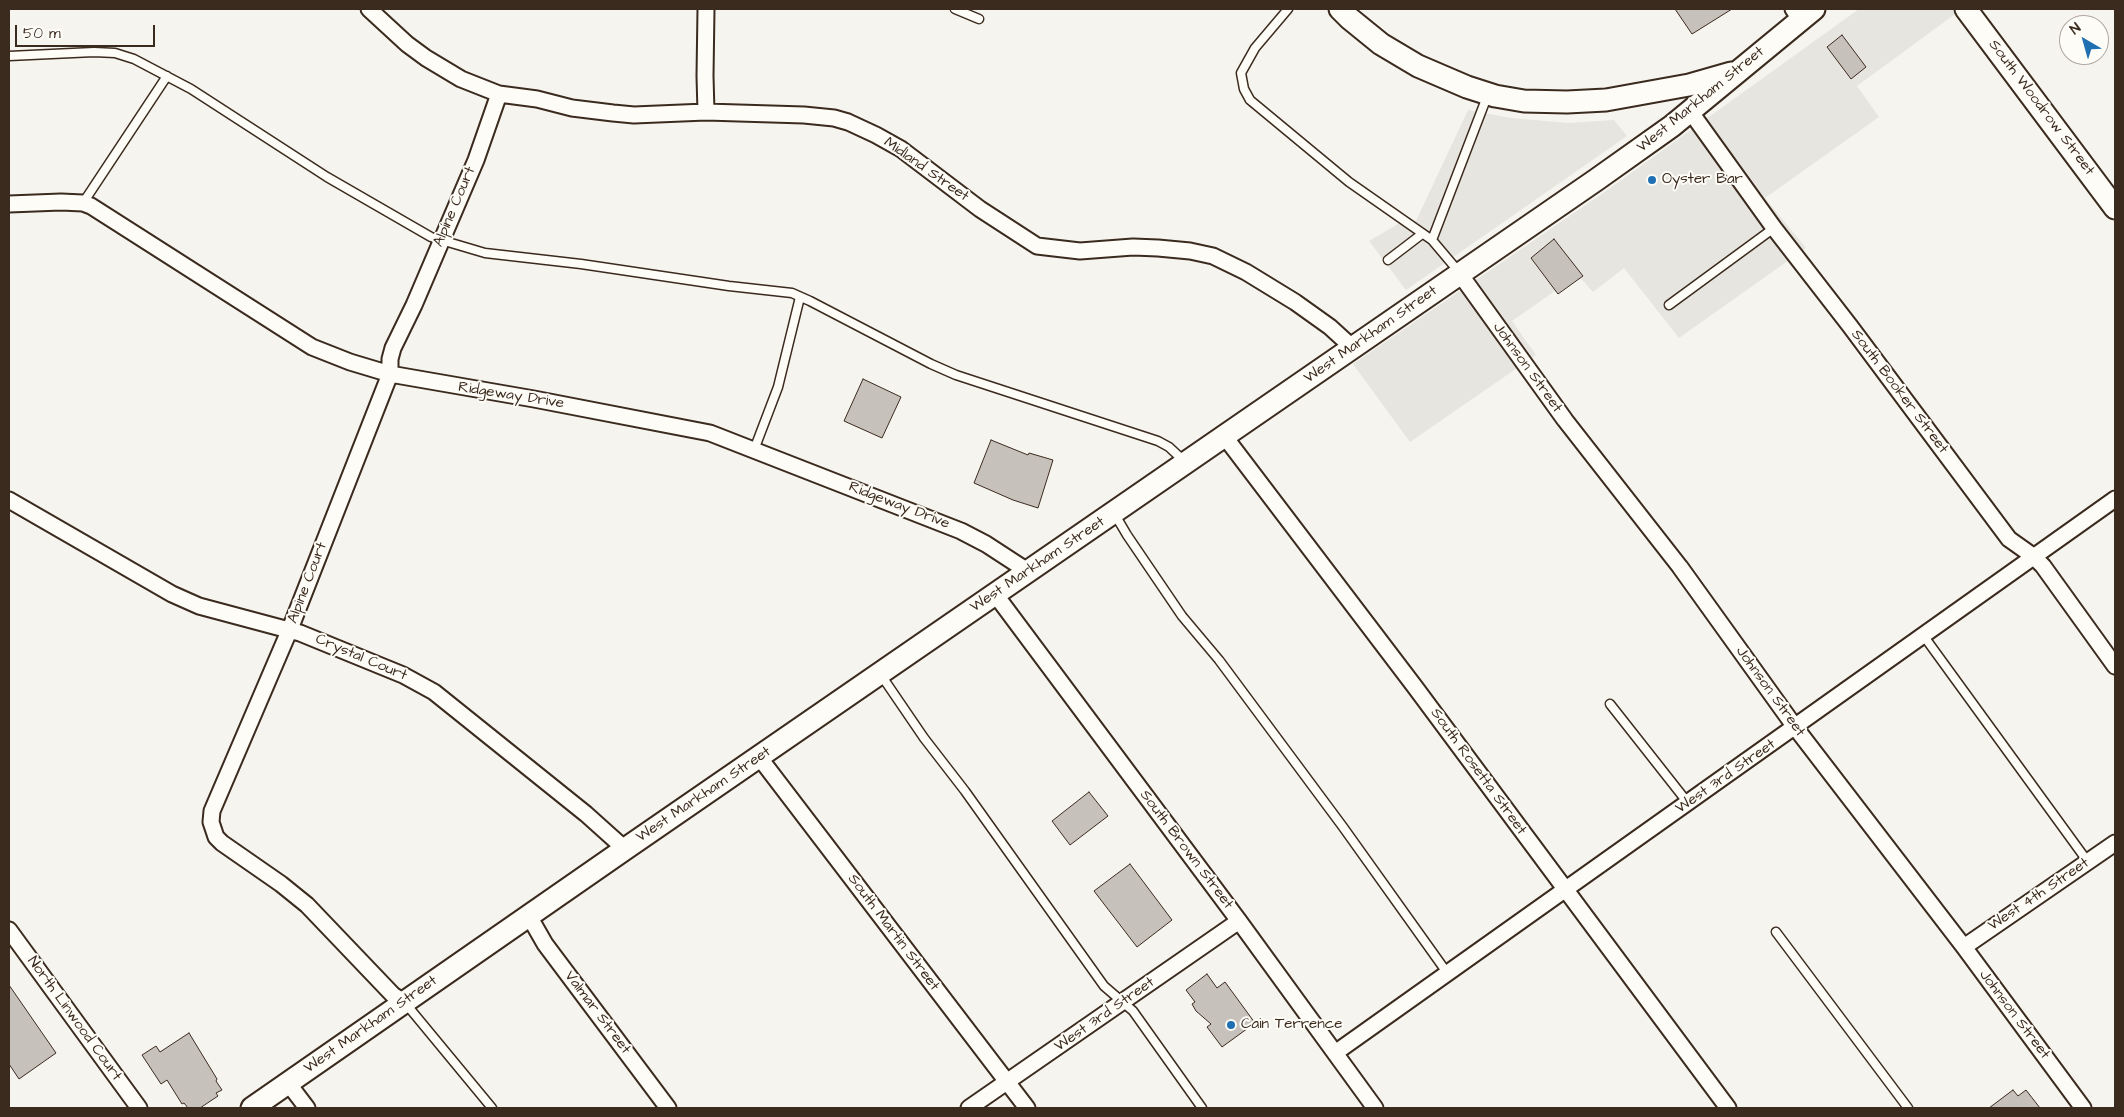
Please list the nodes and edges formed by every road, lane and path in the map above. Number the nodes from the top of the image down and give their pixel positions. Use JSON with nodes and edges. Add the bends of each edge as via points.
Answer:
{"nodes":[{"id":1,"x":369,"y":9,"type":"edge"},
{"id":2,"x":706,"y":9,"type":"edge"},
{"id":3,"x":955,"y":9,"type":"edge"},
{"id":4,"x":1288,"y":9,"type":"edge"},
{"id":5,"x":1340,"y":9,"type":"edge"},
{"id":6,"x":1966,"y":9,"type":"edge"},
{"id":7,"x":1802,"y":12,"type":"edge"},
{"id":8,"x":978,"y":19,"type":"dead end"},
{"id":9,"x":9,"y":56,"type":"edge"},
{"id":10,"x":1738,"y":71,"type":"junction"},
{"id":11,"x":167,"y":76,"type":"junction"},
{"id":12,"x":499,"y":94,"type":"junction"},
{"id":13,"x":1488,"y":94,"type":"junction"},
{"id":14,"x":1690,"y":110,"type":"junction"},
{"id":15,"x":706,"y":112,"type":"junction"},
{"id":16,"x":83,"y":203,"type":"junction"},
{"id":17,"x":9,"y":204,"type":"edge"},
{"id":18,"x":2115,"y":208,"type":"edge"},
{"id":19,"x":1774,"y":228,"type":"junction"},
{"id":20,"x":1422,"y":234,"type":"junction"},
{"id":21,"x":441,"y":240,"type":"junction"},
{"id":22,"x":1432,"y":240,"type":"junction"},
{"id":23,"x":1388,"y":260,"type":"dead end"},
{"id":24,"x":1460,"y":274,"type":"junction"},
{"id":25,"x":800,"y":297,"type":"junction"},
{"id":26,"x":1670,"y":305,"type":"dead end"},
{"id":27,"x":1353,"y":348,"type":"junction"},
{"id":28,"x":390,"y":374,"type":"junction"},
{"id":29,"x":1225,"y":437,"type":"junction"},
{"id":30,"x":754,"y":450,"type":"junction"},
{"id":31,"x":1187,"y":463,"type":"junction"},
{"id":32,"x":2115,"y":499,"type":"edge"},
{"id":33,"x":9,"y":500,"type":"edge"},
{"id":34,"x":1114,"y":513,"type":"junction"},
{"id":35,"x":2034,"y":556,"type":"junction"},
{"id":36,"x":1029,"y":572,"type":"junction"},
{"id":37,"x":995,"y":594,"type":"junction"},
{"id":38,"x":290,"y":629,"type":"junction"},
{"id":39,"x":1923,"y":635,"type":"junction"},
{"id":40,"x":2115,"y":666,"type":"edge"},
{"id":41,"x":880,"y":674,"type":"junction"},
{"id":42,"x":1610,"y":704,"type":"dead end"},
{"id":43,"x":1795,"y":727,"type":"junction"},
{"id":44,"x":759,"y":757,"type":"junction"},
{"id":45,"x":1688,"y":803,"type":"junction"},
{"id":46,"x":2115,"y":843,"type":"edge"},
{"id":47,"x":625,"y":849,"type":"junction"},
{"id":48,"x":2088,"y":862,"type":"junction"},
{"id":49,"x":1565,"y":891,"type":"junction"},
{"id":50,"x":528,"y":916,"type":"junction"},
{"id":51,"x":1239,"y":921,"type":"junction"},
{"id":52,"x":9,"y":930,"type":"edge"},
{"id":53,"x":1776,"y":932,"type":"dead end"},
{"id":54,"x":1964,"y":947,"type":"junction"},
{"id":55,"x":1448,"y":974,"type":"junction"},
{"id":56,"x":404,"y":1002,"type":"junction"},
{"id":57,"x":1122,"y":1003,"type":"junction"},
{"id":58,"x":1335,"y":1053,"type":"junction"},
{"id":59,"x":288,"y":1083,"type":"junction"},
{"id":60,"x":1008,"y":1083,"type":"junction"},
{"id":61,"x":139,"y":1108,"type":"edge"},
{"id":62,"x":252,"y":1108,"type":"edge"},
{"id":63,"x":307,"y":1108,"type":"edge"},
{"id":64,"x":492,"y":1108,"type":"edge"},
{"id":65,"x":668,"y":1108,"type":"edge"},
{"id":66,"x":969,"y":1108,"type":"edge"},
{"id":67,"x":1027,"y":1108,"type":"edge"},
{"id":68,"x":1202,"y":1108,"type":"edge"},
{"id":69,"x":1376,"y":1108,"type":"edge"},
{"id":70,"x":1728,"y":1108,"type":"edge"},
{"id":71,"x":1908,"y":1108,"type":"edge"},
{"id":72,"x":2083,"y":1108,"type":"edge"}],
"edges":[{"from":1,"to":12,"type":"street","name":"Midland Street","via":[[426,58]]},
{"from":2,"to":15,"type":"street"},
{"from":3,"to":8,"type":"lane"},
{"from":4,"to":20,"type":"lane","via":[[1255,48],[1241,73],[1250,100],[1349,182]]},
{"from":5,"to":13,"type":"main road","via":[[1381,44],[1418,66]]},
{"from":6,"to":18,"type":"main road","name":"South Woodrow Street"},
{"from":7,"to":10,"type":"main road","name":"West Markham Street"},
{"from":9,"to":11,"type":"lane","via":[[114,53]]},
{"from":10,"to":13,"type":"main road","via":[[1606,100],[1524,101]]},
{"from":10,"to":14,"type":"main road","name":"West Markham Street"},
{"from":11,"to":16,"type":"lane"},
{"from":11,"to":21,"type":"lane","via":[[327,177]]},
{"from":12,"to":15,"type":"street","name":"Midland Street","via":[[572,108],[634,115]]},
{"from":12,"to":21,"type":"street","name":"Alpine Court","via":[[476,160]]},
{"from":13,"to":22,"type":"lane"},
{"from":14,"to":19,"type":"street","name":"South Booker Street"},
{"from":14,"to":24,"type":"main road","name":"West Markham Street"},
{"from":15,"to":27,"type":"street","name":"Midland Street","via":[[804,115],[848,122],[901,149],[980,209],[1037,246],[1080,251],[1158,248],[1213,256],[1295,302]]},
{"from":16,"to":17,"type":"street","name":"Ridgeway Drive"},
{"from":16,"to":28,"type":"street","name":"Ridgeway Drive","via":[[312,346]]},
{"from":19,"to":26,"type":"lane"},
{"from":19,"to":35,"type":"street","name":"South Booker Street","via":[[2008,539]]},
{"from":20,"to":22,"type":"lane"},
{"from":20,"to":23,"type":"lane"},
{"from":21,"to":25,"type":"lane","via":[[485,254],[581,264]]},
{"from":21,"to":28,"type":"street","name":"Alpine Court","via":[[392,348]]},
{"from":22,"to":24,"type":"lane"},
{"from":24,"to":27,"type":"main road","name":"West Markham Street"},
{"from":24,"to":43,"type":"street","name":"Johnson Street","via":[[1565,420],[1680,567]]},
{"from":25,"to":30,"type":"lane","via":[[778,387]]},
{"from":25,"to":31,"type":"lane","via":[[956,375],[1158,442]]},
{"from":27,"to":29,"type":"main road","name":"West Markham Street"},
{"from":28,"to":30,"type":"street","name":"Ridgeway Drive","via":[[684,426]]},
{"from":28,"to":38,"type":"street","name":"Alpine Court"},
{"from":29,"to":31,"type":"main road","name":"West Markham Street"},
{"from":29,"to":49,"type":"street","name":"South Rosetta Street"},
{"from":30,"to":36,"type":"street","name":"Ridgeway Drive","via":[[961,531]]},
{"from":31,"to":34,"type":"main road","name":"West Markham Street"},
{"from":32,"to":35,"type":"street","name":"West 3rd Street"},
{"from":33,"to":38,"type":"street","name":"Crystal Court","via":[[172,594],[199,606]]},
{"from":34,"to":36,"type":"main road","name":"West Markham Street"},
{"from":34,"to":55,"type":"lane","via":[[1182,616],[1343,827]]},
{"from":35,"to":39,"type":"street","name":"West 3rd Street"},
{"from":35,"to":40,"type":"street","name":"South Booker Street"},
{"from":36,"to":37,"type":"main road","name":"West Markham Street"},
{"from":37,"to":41,"type":"main road","name":"West Markham Street"},
{"from":37,"to":51,"type":"street","name":"South Brown Street"},
{"from":38,"to":47,"type":"street","name":"Crystal Court","via":[[403,675],[434,692]]},
{"from":38,"to":56,"type":"street","name":"Alpine Court","via":[[212,811],[212,828],[222,843],[307,905],[393,995]]},
{"from":39,"to":43,"type":"street","name":"West 3rd Street"},
{"from":39,"to":48,"type":"lane"},
{"from":41,"to":44,"type":"main road","name":"West Markham Street"},
{"from":41,"to":57,"type":"lane","via":[[1104,986]]},
{"from":42,"to":45,"type":"lane"},
{"from":43,"to":45,"type":"street","name":"West 3rd Street"},
{"from":43,"to":54,"type":"street","name":"Johnson Street"},
{"from":44,"to":47,"type":"main road","name":"West Markham Street"},
{"from":44,"to":60,"type":"street","name":"South Martin Street"},
{"from":45,"to":49,"type":"street","name":"West 3rd Street"},
{"from":46,"to":48,"type":"street","name":"West 4th Street"},
{"from":47,"to":50,"type":"main road","name":"West Markham Street"},
{"from":48,"to":54,"type":"street","name":"West 4th Street"},
{"from":49,"to":55,"type":"street","name":"West 3rd Street"},
{"from":49,"to":70,"type":"street","name":"South Rosetta Street"},
{"from":50,"to":56,"type":"main road","name":"West Markham Street"},
{"from":50,"to":65,"type":"street","name":"Valmar Street","via":[[545,944]]},
{"from":51,"to":57,"type":"street","name":"West 3rd Street"},
{"from":51,"to":58,"type":"street","name":"South Brown Street"},
{"from":52,"to":61,"type":"street","name":"North Linwood Court"},
{"from":53,"to":71,"type":"lane"},
{"from":54,"to":72,"type":"street","name":"Johnson Street"},
{"from":55,"to":58,"type":"street","name":"West 3rd Street"},
{"from":56,"to":59,"type":"main road","name":"West Markham Street"},
{"from":56,"to":64,"type":"lane"},
{"from":57,"to":60,"type":"street","name":"West 3rd Street"},
{"from":57,"to":68,"type":"lane","via":[[1133,1011]]},
{"from":58,"to":69,"type":"street","name":"South Brown Street"},
{"from":59,"to":62,"type":"main road","name":"West Markham Street"},
{"from":59,"to":63,"type":"street"},
{"from":60,"to":66,"type":"street","name":"West 3rd Street"},
{"from":60,"to":67,"type":"street","name":"South Martin Street"}]}
